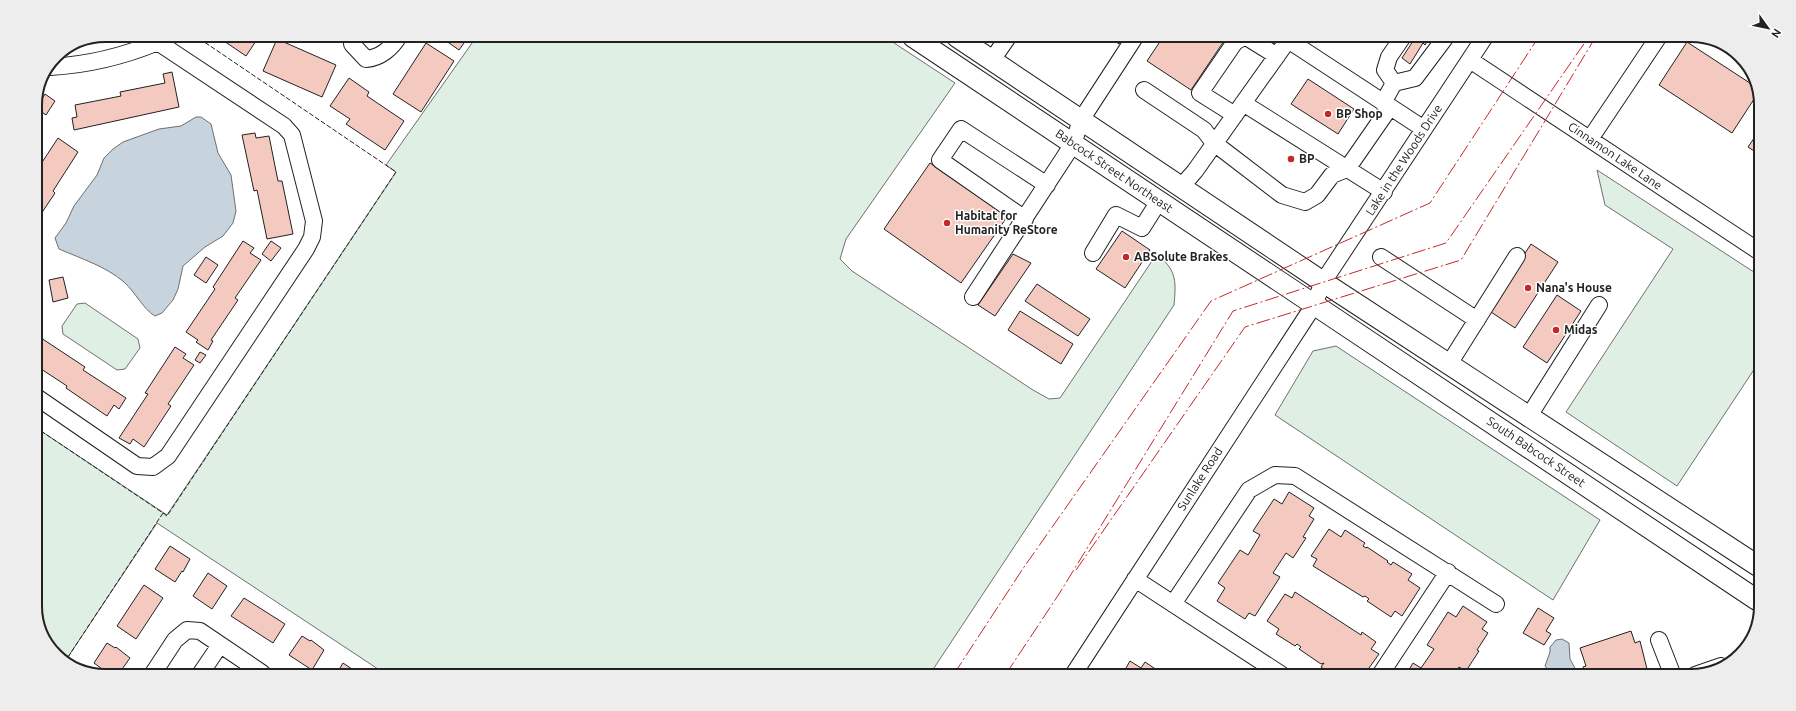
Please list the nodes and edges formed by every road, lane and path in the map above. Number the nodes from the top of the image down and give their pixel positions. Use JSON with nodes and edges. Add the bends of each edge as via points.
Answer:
{"nodes":[{"id":1,"x":147,"y":42,"type":"edge"},
{"id":2,"x":157,"y":42,"type":"edge"},
{"id":3,"x":352,"y":42,"type":"edge"},
{"id":4,"x":394,"y":42,"type":"edge"},
{"id":5,"x":920,"y":42,"type":"edge"},
{"id":6,"x":965,"y":42,"type":"edge"},
{"id":7,"x":1005,"y":42,"type":"edge"},
{"id":8,"x":1132,"y":42,"type":"edge"},
{"id":9,"x":1235,"y":42,"type":"edge"},
{"id":10,"x":1254,"y":42,"type":"edge"},
{"id":11,"x":1285,"y":42,"type":"edge"},
{"id":12,"x":1292,"y":42,"type":"edge"},
{"id":13,"x":1399,"y":42,"type":"edge"},
{"id":14,"x":1442,"y":42,"type":"edge"},
{"id":15,"x":1481,"y":42,"type":"edge"},
{"id":16,"x":1655,"y":42,"type":"edge"},
{"id":17,"x":1277,"y":56,"type":"junction"},
{"id":18,"x":992,"y":60,"type":"junction"},
{"id":19,"x":1470,"y":60,"type":"junction"},
{"id":20,"x":56,"y":66,"type":"edge"},
{"id":21,"x":1394,"y":83,"type":"junction"},
{"id":22,"x":1144,"y":90,"type":"dead end"},
{"id":23,"x":1387,"y":105,"type":"junction"},
{"id":24,"x":1239,"y":109,"type":"junction"},
{"id":25,"x":1081,"y":120,"type":"junction"},
{"id":26,"x":1424,"y":129,"type":"junction"},
{"id":27,"x":1590,"y":139,"type":"junction"},
{"id":28,"x":1073,"y":144,"type":"junction"},
{"id":29,"x":1214,"y":144,"type":"junction"},
{"id":30,"x":1347,"y":169,"type":"junction"},
{"id":31,"x":1047,"y":185,"type":"junction"},
{"id":32,"x":1181,"y":187,"type":"junction"},
{"id":33,"x":1384,"y":192,"type":"junction"},
{"id":34,"x":1159,"y":201,"type":"junction"},
{"id":35,"x":1025,"y":219,"type":"junction"},
{"id":36,"x":1754,"y":244,"type":"edge"},
{"id":37,"x":1092,"y":253,"type":"dead end"},
{"id":38,"x":1517,"y":256,"type":"dead end"},
{"id":39,"x":1380,"y":257,"type":"dead end"},
{"id":40,"x":1323,"y":282,"type":"junction"},
{"id":41,"x":973,"y":297,"type":"dead end"},
{"id":42,"x":1314,"y":305,"type":"junction"},
{"id":43,"x":1599,"y":305,"type":"dead end"},
{"id":44,"x":1477,"y":320,"type":"junction"},
{"id":45,"x":1449,"y":364,"type":"junction"},
{"id":46,"x":42,"y":401,"type":"edge"},
{"id":47,"x":1529,"y":416,"type":"junction"},
{"id":48,"x":1632,"y":517,"type":"junction"},
{"id":49,"x":1754,"y":563,"type":"edge"},
{"id":50,"x":1448,"y":572,"type":"junction"},
{"id":51,"x":1135,"y":579,"type":"junction"},
{"id":52,"x":1754,"y":583,"type":"edge"},
{"id":53,"x":1754,"y":598,"type":"edge"},
{"id":54,"x":1173,"y":604,"type":"junction"},
{"id":55,"x":1496,"y":604,"type":"dead end"},
{"id":56,"x":1659,"y":640,"type":"dead end"},
{"id":57,"x":220,"y":645,"type":"junction"},
{"id":58,"x":156,"y":669,"type":"edge"},
{"id":59,"x":203,"y":669,"type":"edge"},
{"id":60,"x":256,"y":669,"type":"edge"},
{"id":61,"x":1076,"y":669,"type":"edge"},
{"id":62,"x":1273,"y":669,"type":"edge"},
{"id":63,"x":1384,"y":669,"type":"edge"},
{"id":64,"x":1670,"y":669,"type":"edge"}],
"edges":[{"from":1,"to":20,"type":"street","via":[[128,54],[68,66]]},
{"from":2,"to":46,"type":"street","via":[[284,126],[292,135],[314,221],[312,237],[168,456],[153,467],[137,466]]},
{"from":3,"to":4,"type":"street","via":[[366,59],[386,52]]},
{"from":5,"to":28,"type":"main road","name":"Babcock Street Northeast"},
{"from":6,"to":18,"type":"main road","name":"Babcock Street Northeast"},
{"from":7,"to":18,"type":"street"},
{"from":8,"to":25,"type":"street"},
{"from":9,"to":24,"type":"street","via":[[1200,93]]},
{"from":10,"to":17,"type":"street"},
{"from":11,"to":17,"type":"street"},
{"from":12,"to":23,"type":"street"},
{"from":13,"to":21,"type":"street","via":[[1389,57],[1385,70]]},
{"from":14,"to":21,"type":"street","via":[[1415,78]]},
{"from":15,"to":19,"type":"street","name":"Lake in the Woods Drive"},
{"from":16,"to":27,"type":"street"},
{"from":17,"to":24,"type":"street"},
{"from":18,"to":25,"type":"main road","name":"Babcock Street Northeast"},
{"from":19,"to":26,"type":"street","name":"Lake in the Woods Drive"},
{"from":19,"to":27,"type":"street","name":"Cinnamon Lake Lane"},
{"from":21,"to":23,"type":"street"},
{"from":22,"to":29,"type":"street","via":[[1204,130]]},
{"from":23,"to":26,"type":"street"},
{"from":23,"to":30,"type":"street"},
{"from":24,"to":29,"type":"street"},
{"from":24,"to":30,"type":"street"},
{"from":25,"to":28,"type":"street"},
{"from":25,"to":32,"type":"main road","name":"Babcock Street Northeast"},
{"from":26,"to":33,"type":"street","name":"Lake in the Woods Drive"},
{"from":27,"to":36,"type":"street","name":"Cinnamon Lake Lane"},
{"from":28,"to":31,"type":"street"},
{"from":28,"to":34,"type":"main road","name":"Babcock Street Northeast"},
{"from":29,"to":30,"type":"street","via":[[1282,195],[1305,202],[1317,194],[1332,175]]},
{"from":29,"to":32,"type":"street"},
{"from":30,"to":33,"type":"street"},
{"from":31,"to":35,"type":"street"},
{"from":31,"to":35,"type":"street","via":[[961,129],[940,160]]},
{"from":32,"to":40,"type":"main road","name":"Babcock Street Northeast"},
{"from":33,"to":40,"type":"street","name":"Lake in the Woods Drive"},
{"from":34,"to":37,"type":"street","via":[[1142,228],[1116,215]]},
{"from":34,"to":42,"type":"main road","name":"Babcock Street Northeast"},
{"from":35,"to":41,"type":"street"},
{"from":38,"to":44,"type":"street"},
{"from":39,"to":44,"type":"street"},
{"from":40,"to":42,"type":"street","name":"Sunlake Road"},
{"from":40,"to":45,"type":"main road","name":"South Babcock Street"},
{"from":42,"to":48,"type":"main road","name":"South Babcock Street"},
{"from":42,"to":51,"type":"street","name":"Sunlake Road"},
{"from":43,"to":47,"type":"street"},
{"from":44,"to":45,"type":"street"},
{"from":45,"to":47,"type":"main road","name":"South Babcock Street"},
{"from":47,"to":49,"type":"main road","name":"South Babcock Street"},
{"from":48,"to":52,"type":"main road","via":[[1652,517]]},
{"from":48,"to":53,"type":"main road","name":"South Babcock Street"},
{"from":50,"to":54,"type":"street","via":[[1295,476],[1275,475],[1249,490]]},
{"from":50,"to":55,"type":"street"},
{"from":50,"to":63,"type":"street"},
{"from":51,"to":54,"type":"street"},
{"from":51,"to":61,"type":"street","name":"Sunlake Road"},
{"from":54,"to":62,"type":"street"},
{"from":56,"to":64,"type":"street"},
{"from":57,"to":58,"type":"street","via":[[200,631],[187,630],[176,640]]},
{"from":57,"to":59,"type":"street"},
{"from":57,"to":60,"type":"street"}]}
